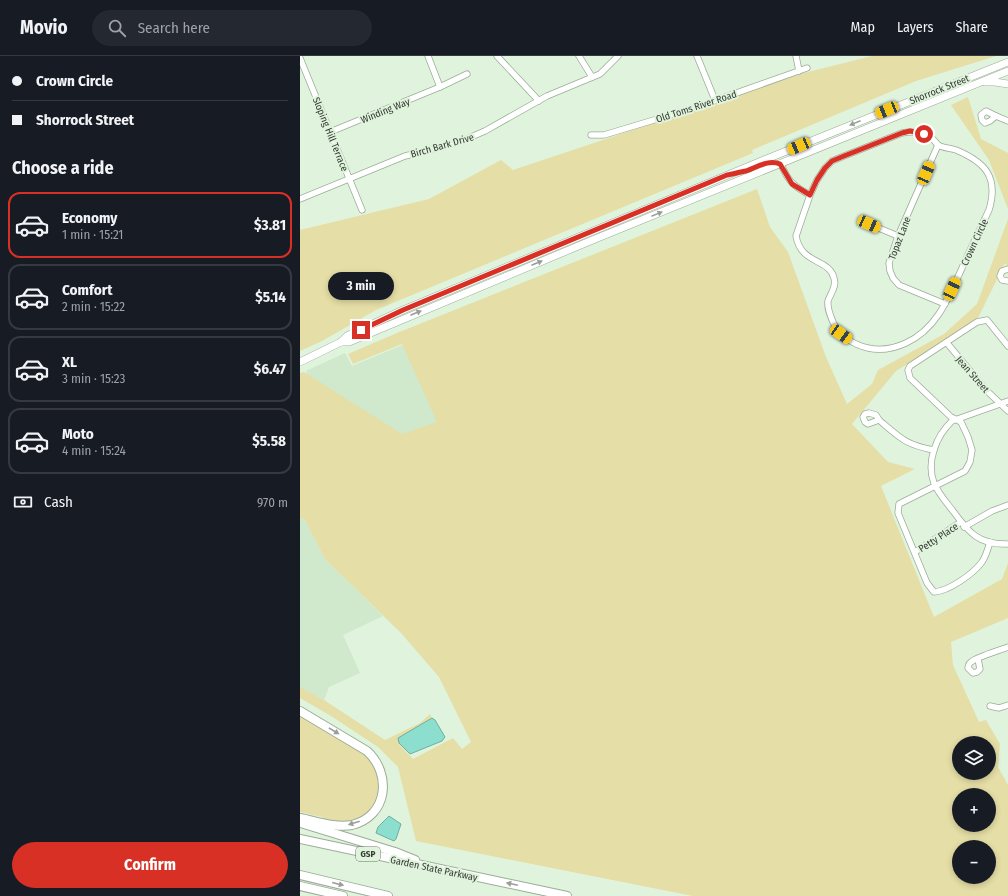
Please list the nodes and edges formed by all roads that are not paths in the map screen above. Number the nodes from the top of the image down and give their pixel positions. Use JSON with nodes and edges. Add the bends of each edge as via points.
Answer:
{"nodes":[{"id":1,"x":428,"y":56,"type":"edge"},
{"id":2,"x":497,"y":56,"type":"edge"},
{"id":3,"x":579,"y":56,"type":"edge"},
{"id":4,"x":618,"y":56,"type":"edge"},
{"id":5,"x":696,"y":56,"type":"edge"},
{"id":6,"x":796,"y":56,"type":"edge"},
{"id":7,"x":300,"y":58,"type":"edge"},
{"id":8,"x":1008,"y":62,"type":"edge"},
{"id":9,"x":1008,"y":67,"type":"edge"},
{"id":10,"x":807,"y":68,"type":"dead end"},
{"id":11,"x":800,"y":71,"type":"junction"},
{"id":12,"x":1008,"y":71,"type":"edge"},
{"id":13,"x":467,"y":74,"type":"dead end"},
{"id":14,"x":592,"y":77,"type":"junction"},
{"id":15,"x":966,"y":79,"type":"junction"},
{"id":16,"x":977,"y":83,"type":"junction"},
{"id":17,"x":1008,"y":84,"type":"edge"},
{"id":18,"x":440,"y":87,"type":"junction"},
{"id":19,"x":715,"y":100,"type":"junction"},
{"id":20,"x":538,"y":101,"type":"junction"},
{"id":21,"x":996,"y":116,"type":"dead end"},
{"id":22,"x":1008,"y":121,"type":"edge"},
{"id":23,"x":330,"y":132,"type":"junction"},
{"id":24,"x":828,"y":134,"type":"junction"},
{"id":25,"x":591,"y":135,"type":"dead end"},
{"id":26,"x":938,"y":145,"type":"junction"},
{"id":27,"x":780,"y":164,"type":"junction"},
{"id":28,"x":727,"y":175,"type":"junction"},
{"id":29,"x":348,"y":179,"type":"junction"},
{"id":30,"x":810,"y":195,"type":"junction"},
{"id":31,"x":300,"y":199,"type":"edge"},
{"id":32,"x":362,"y":210,"type":"dead end"},
{"id":33,"x":869,"y":224,"type":"dead end"},
{"id":34,"x":898,"y":236,"type":"junction"},
{"id":35,"x":1008,"y":269,"type":"edge"},
{"id":36,"x":1008,"y":281,"type":"edge"},
{"id":37,"x":945,"y":304,"type":"junction"},
{"id":38,"x":341,"y":342,"type":"junction"},
{"id":39,"x":947,"y":343,"type":"junction"},
{"id":40,"x":1008,"y":346,"type":"edge"},
{"id":41,"x":300,"y":362,"type":"edge"},
{"id":42,"x":1008,"y":401,"type":"edge"},
{"id":43,"x":1001,"y":404,"type":"junction"},
{"id":44,"x":1008,"y":411,"type":"edge"},
{"id":45,"x":880,"y":420,"type":"dead end"},
{"id":46,"x":956,"y":420,"type":"junction"},
{"id":47,"x":934,"y":450,"type":"junction"},
{"id":48,"x":935,"y":486,"type":"junction"},
{"id":49,"x":1008,"y":505,"type":"edge"},
{"id":50,"x":962,"y":525,"type":"junction"},
{"id":51,"x":990,"y":542,"type":"junction"},
{"id":52,"x":1008,"y":544,"type":"edge"},
{"id":53,"x":915,"y":552,"type":"junction"},
{"id":54,"x":1008,"y":647,"type":"edge"},
{"id":55,"x":978,"y":659,"type":"dead end"},
{"id":56,"x":1008,"y":705,"type":"edge"},
{"id":57,"x":990,"y":706,"type":"dead end"},
{"id":58,"x":300,"y":711,"type":"edge"},
{"id":59,"x":300,"y":818,"type":"edge"},
{"id":60,"x":300,"y":822,"type":"edge"},
{"id":61,"x":300,"y":839,"type":"edge"},
{"id":62,"x":436,"y":868,"type":"junction"},
{"id":63,"x":300,"y":874,"type":"edge"},
{"id":64,"x":300,"y":886,"type":"edge"},
{"id":65,"x":314,"y":889,"type":"junction"},
{"id":66,"x":326,"y":896,"type":"edge"},
{"id":67,"x":343,"y":896,"type":"edge"},
{"id":68,"x":388,"y":896,"type":"edge"},
{"id":69,"x":567,"y":896,"type":"edge"}],
"edges":[{"from":1,"to":18,"type":"street"},
{"from":2,"to":20,"type":"street"},
{"from":3,"to":14,"type":"street"},
{"from":4,"to":14,"type":"street","name":"Birch Bark Drive","via":[[607,68]]},
{"from":5,"to":19,"type":"street"},
{"from":6,"to":11,"type":"street"},
{"from":7,"to":23,"type":"street","name":"Sloping Hill Terrace"},
{"from":8,"to":15,"type":"main road","name":"Shorrock Street"},
{"from":9,"to":15,"type":"main road"},
{"from":10,"to":11,"type":"street"},
{"from":11,"to":19,"type":"street","name":"Old Toms River Road"},
{"from":12,"to":16,"type":"main road","name":"Shorrock Street"},
{"from":13,"to":18,"type":"street","name":"Winding Way"},
{"from":14,"to":20,"type":"street","name":"Birch Bark Drive"},
{"from":15,"to":24,"type":"main road","name":"Shorrock Street","one_way":true},
{"from":16,"to":17,"type":"main road"},
{"from":16,"to":27,"type":"main road","name":"Shorrock Street"},
{"from":18,"to":23,"type":"street","name":"Winding Way"},
{"from":19,"to":25,"type":"street","name":"Old Toms River Road","via":[[604,135]]},
{"from":20,"to":29,"type":"street","name":"Birch Bark Drive","via":[[493,127],[464,140],[405,156]]},
{"from":21,"to":22,"type":"street"},
{"from":23,"to":29,"type":"street","name":"Sloping Hill Terrace"},
{"from":24,"to":27,"type":"main road","via":[[784,158]]},
{"from":24,"to":28,"type":"main road","name":"Shorrock Street"},
{"from":26,"to":30,"type":"street","name":"Crown Circle","via":[[930,136],[910,131],[902,133],[832,161],[817,180]]},
{"from":26,"to":34,"type":"street","name":"Topaz Lane"},
{"from":26,"to":37,"type":"street","name":"Crown Circle","via":[[976,160],[986,170],[992,187],[989,210]]},
{"from":27,"to":28,"type":"main road","via":[[769,162]]},
{"from":27,"to":30,"type":"street","via":[[792,184]]},
{"from":38,"to":27,"type":"main road","name":"Shorrock Street","one_way":true,"via":[[349,342]]},
{"from":28,"to":38,"type":"main road","name":"Shorrock Street","via":[[403,310],[347,336]]},
{"from":29,"to":31,"type":"street","name":"Birch Bark Drive"},
{"from":29,"to":32,"type":"street","name":"Sloping Hill Terrace"},
{"from":30,"to":37,"type":"street","name":"Crown Circle","via":[[796,236],[797,242],[805,255],[822,263],[834,278],[828,309],[841,334],[873,350],[892,349],[912,341],[925,331]]},
{"from":33,"to":34,"type":"street"},
{"from":34,"to":37,"type":"street","name":"Topaz Lane","via":[[889,263],[893,278],[899,284]]},
{"from":35,"to":36,"type":"street","via":[[1002,271],[1000,276],[1002,280]]},
{"from":38,"to":41,"type":"main road","name":"Shorrock Street"},
{"from":39,"to":40,"type":"street","via":[[977,322],[987,320]]},
{"from":39,"to":43,"type":"street","name":"Jean Street"},
{"from":39,"to":46,"type":"street","via":[[910,366],[908,370],[909,375]]},
{"from":42,"to":43,"type":"street"},
{"from":43,"to":44,"type":"street","name":"Jean Street"},
{"from":43,"to":46,"type":"street"},
{"from":45,"to":47,"type":"street","via":[[903,440],[920,448]]},
{"from":46,"to":47,"type":"street","via":[[942,432]]},
{"from":46,"to":48,"type":"street","via":[[961,422],[968,437],[972,450],[970,462],[965,471]]},
{"from":47,"to":48,"type":"street","via":[[931,463]]},
{"from":48,"to":50,"type":"street"},
{"from":48,"to":53,"type":"street","via":[[899,504],[897,508]]},
{"from":49,"to":50,"type":"street","name":"Petty Place"},
{"from":50,"to":51,"type":"street","via":[[972,535]]},
{"from":50,"to":53,"type":"street","name":"Petty Place"},
{"from":51,"to":52,"type":"street"},
{"from":51,"to":53,"type":"street","via":[[987,553],[974,570],[938,592],[934,592],[927,583]]},
{"from":54,"to":55,"type":"street"},
{"from":56,"to":57,"type":"street","via":[[999,708]]},
{"from":58,"to":59,"type":"highway","one_way":true,"via":[[367,751],[380,767],[383,781],[383,793],[377,806],[367,818],[358,823],[339,826]]},
{"from":60,"to":62,"type":"highway","via":[[395,852]]},
{"from":61,"to":62,"type":"highway","name":"Garden State Parkway","number":"GSP"},
{"from":69,"to":62,"type":"highway","name":"Garden State Parkway","number":"GSP","one_way":true},
{"from":63,"to":68,"type":"highway","one_way":true},
{"from":64,"to":65,"type":"highway"},
{"from":65,"to":66,"type":"highway"},
{"from":65,"to":67,"type":"highway"}]}
